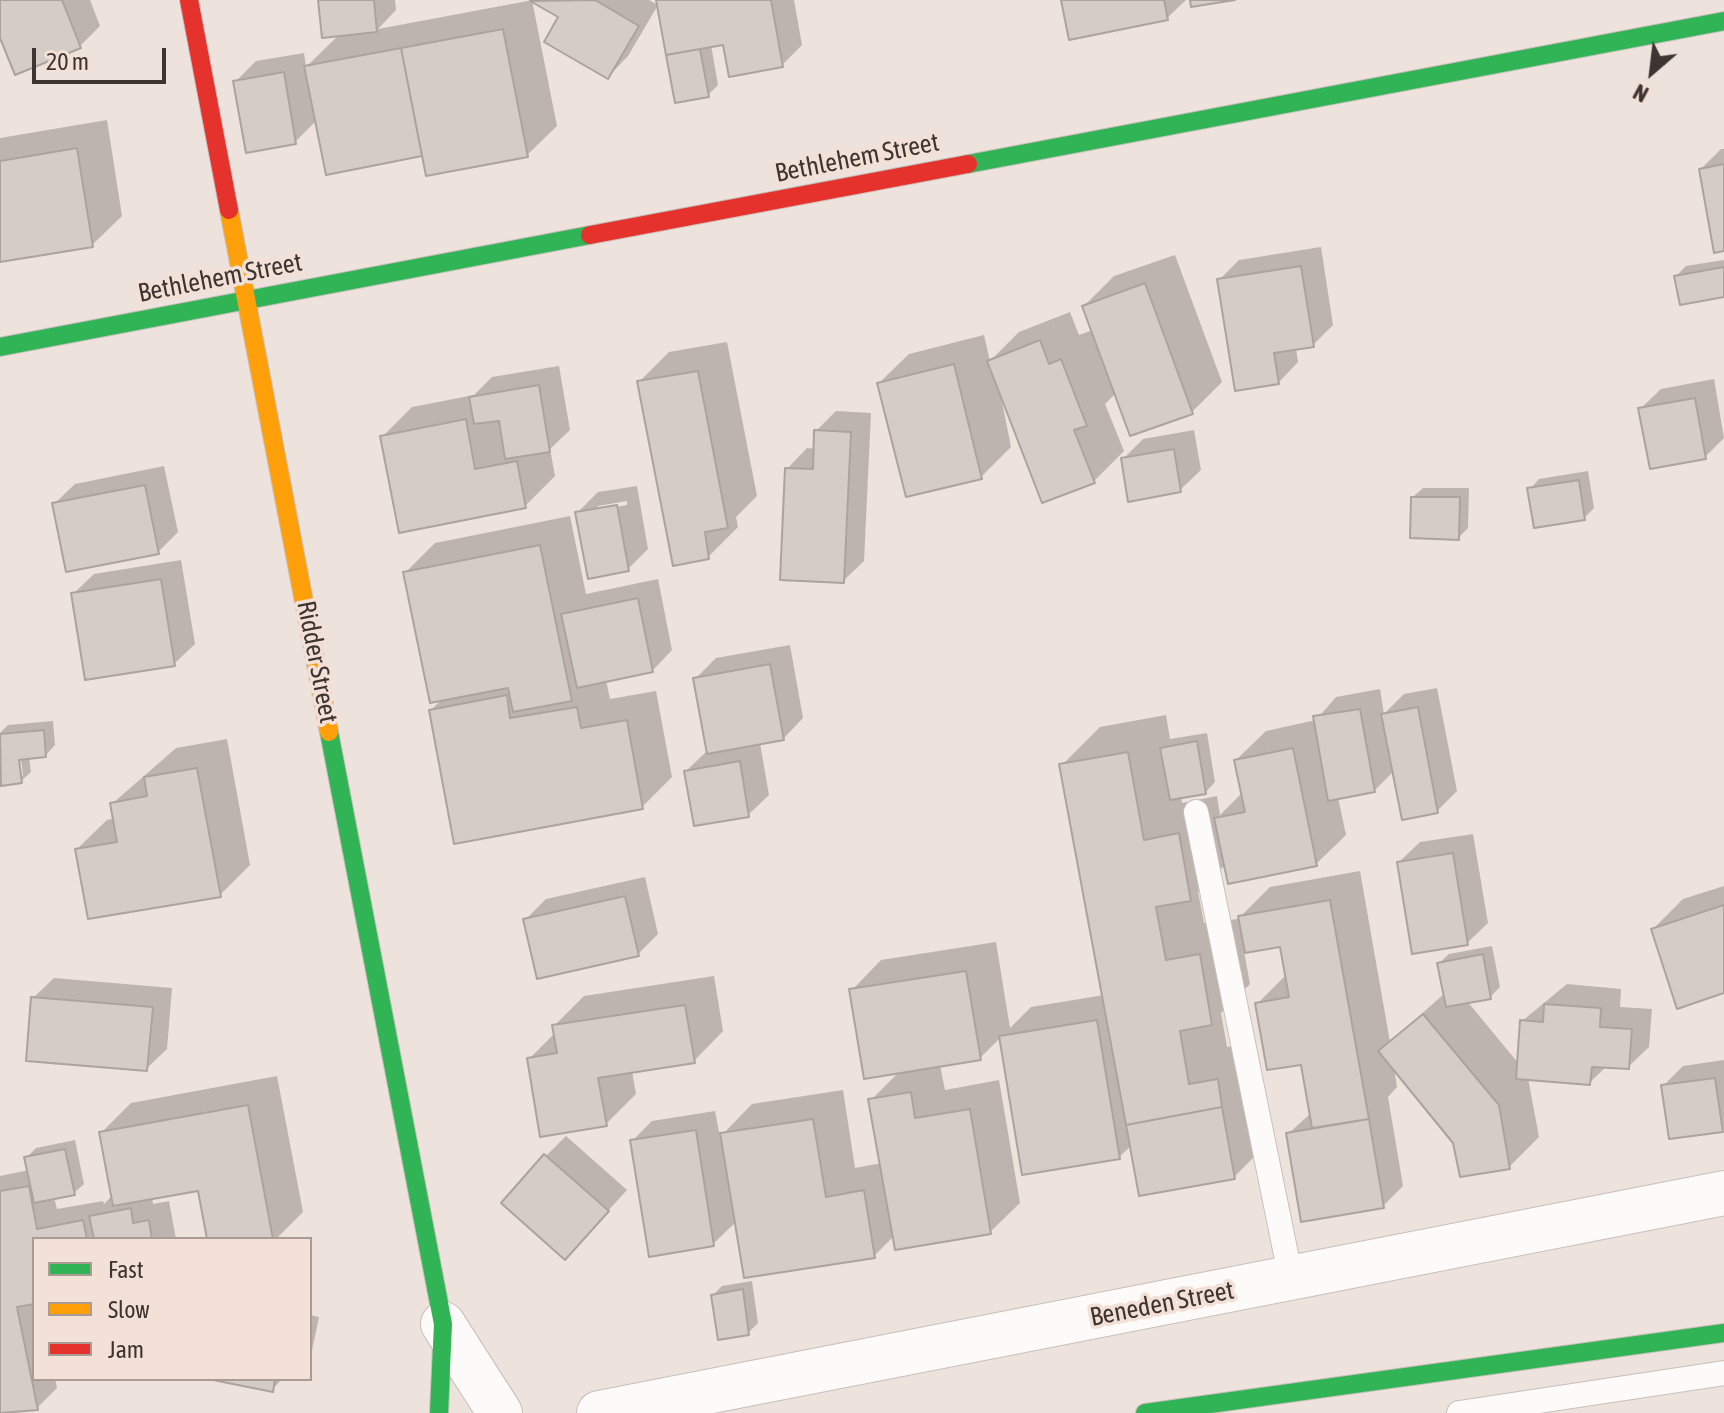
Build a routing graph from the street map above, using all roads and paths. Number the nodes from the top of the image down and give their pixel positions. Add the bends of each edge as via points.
1 (189, 0) edge
2 (1724, 21) edge
3 (247, 299) junction
4 (0, 347) edge
5 (1196, 812) dead end
6 (1724, 1193) edge
7 (1291, 1279) junction
8 (443, 1324) junction
9 (1724, 1333) edge
10 (1724, 1373) edge
11 (439, 1413) edge
12 (500, 1413) edge
13 (599, 1413) edge
14 (1145, 1413) edge
15 (1459, 1413) edge

1 - 3 street, Ridder Street
2 - 3 street, Bethlehem Street
3 - 4 street, Bethlehem Street
3 - 8 street, Ridder Street
5 - 7 lane
6 - 7 street, Beneden Street
7 - 13 street, Beneden Street
8 - 11 street, Ridder Street
8 - 12 street, Ridder Street
9 - 14 street
10 - 15 lane

